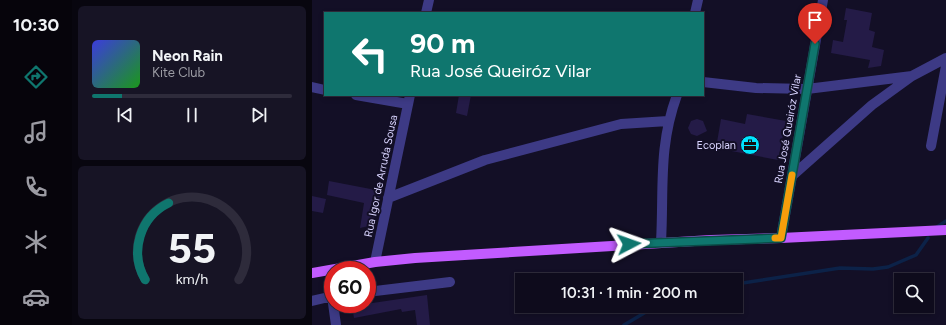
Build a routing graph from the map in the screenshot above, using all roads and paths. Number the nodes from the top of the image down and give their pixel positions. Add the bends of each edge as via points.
1 (429, 0) edge
2 (698, 0) edge
3 (823, 0) edge
4 (426, 12) edge
5 (695, 12) edge
6 (946, 58) edge
7 (946, 66) edge
8 (912, 76) junction
9 (704, 82) edge
10 (312, 87) edge
11 (807, 89) junction
12 (324, 90) edge
13 (367, 96) edge
14 (677, 96) edge
15 (409, 100) edge
16 (668, 121) junction
17 (931, 146) dead end
18 (792, 176) junction
19 (388, 198) junction
20 (946, 230) edge
21 (781, 238) junction
22 (661, 242) junction
23 (375, 261) edge
24 (376, 262) edge
25 (324, 271) edge
26 (312, 273) edge
27 (450, 282) dead end
28 (376, 291) edge
29 (324, 298) edge
30 (312, 301) edge
31 (334, 313) edge
32 (336, 325) edge

1 - 4 street
2 - 5 street
3 - 11 street, Rua José Queiróz Vilar
6 - 8 street
7 - 17 street
8 - 11 street
8 - 18 street via 872,105
9 - 11 street via 756,88
10 - 12 street
11 - 18 street, Rua José Queiróz Vilar
13 - 15 street
14 - 16 street
15 - 19 street, Rua Igor de Arruda Sousa
16 - 19 street via 621,124 485,160
16 - 22 street via 663,145
18 - 21 street, Rua José Queiróz Vilar
19 - 23 street, Rua Igor de Arruda Sousa
20 - 21 main road
21 - 22 main road
22 - 24 main road
25 - 26 main road
27 - 28 street
29 - 30 street
31 - 32 street

